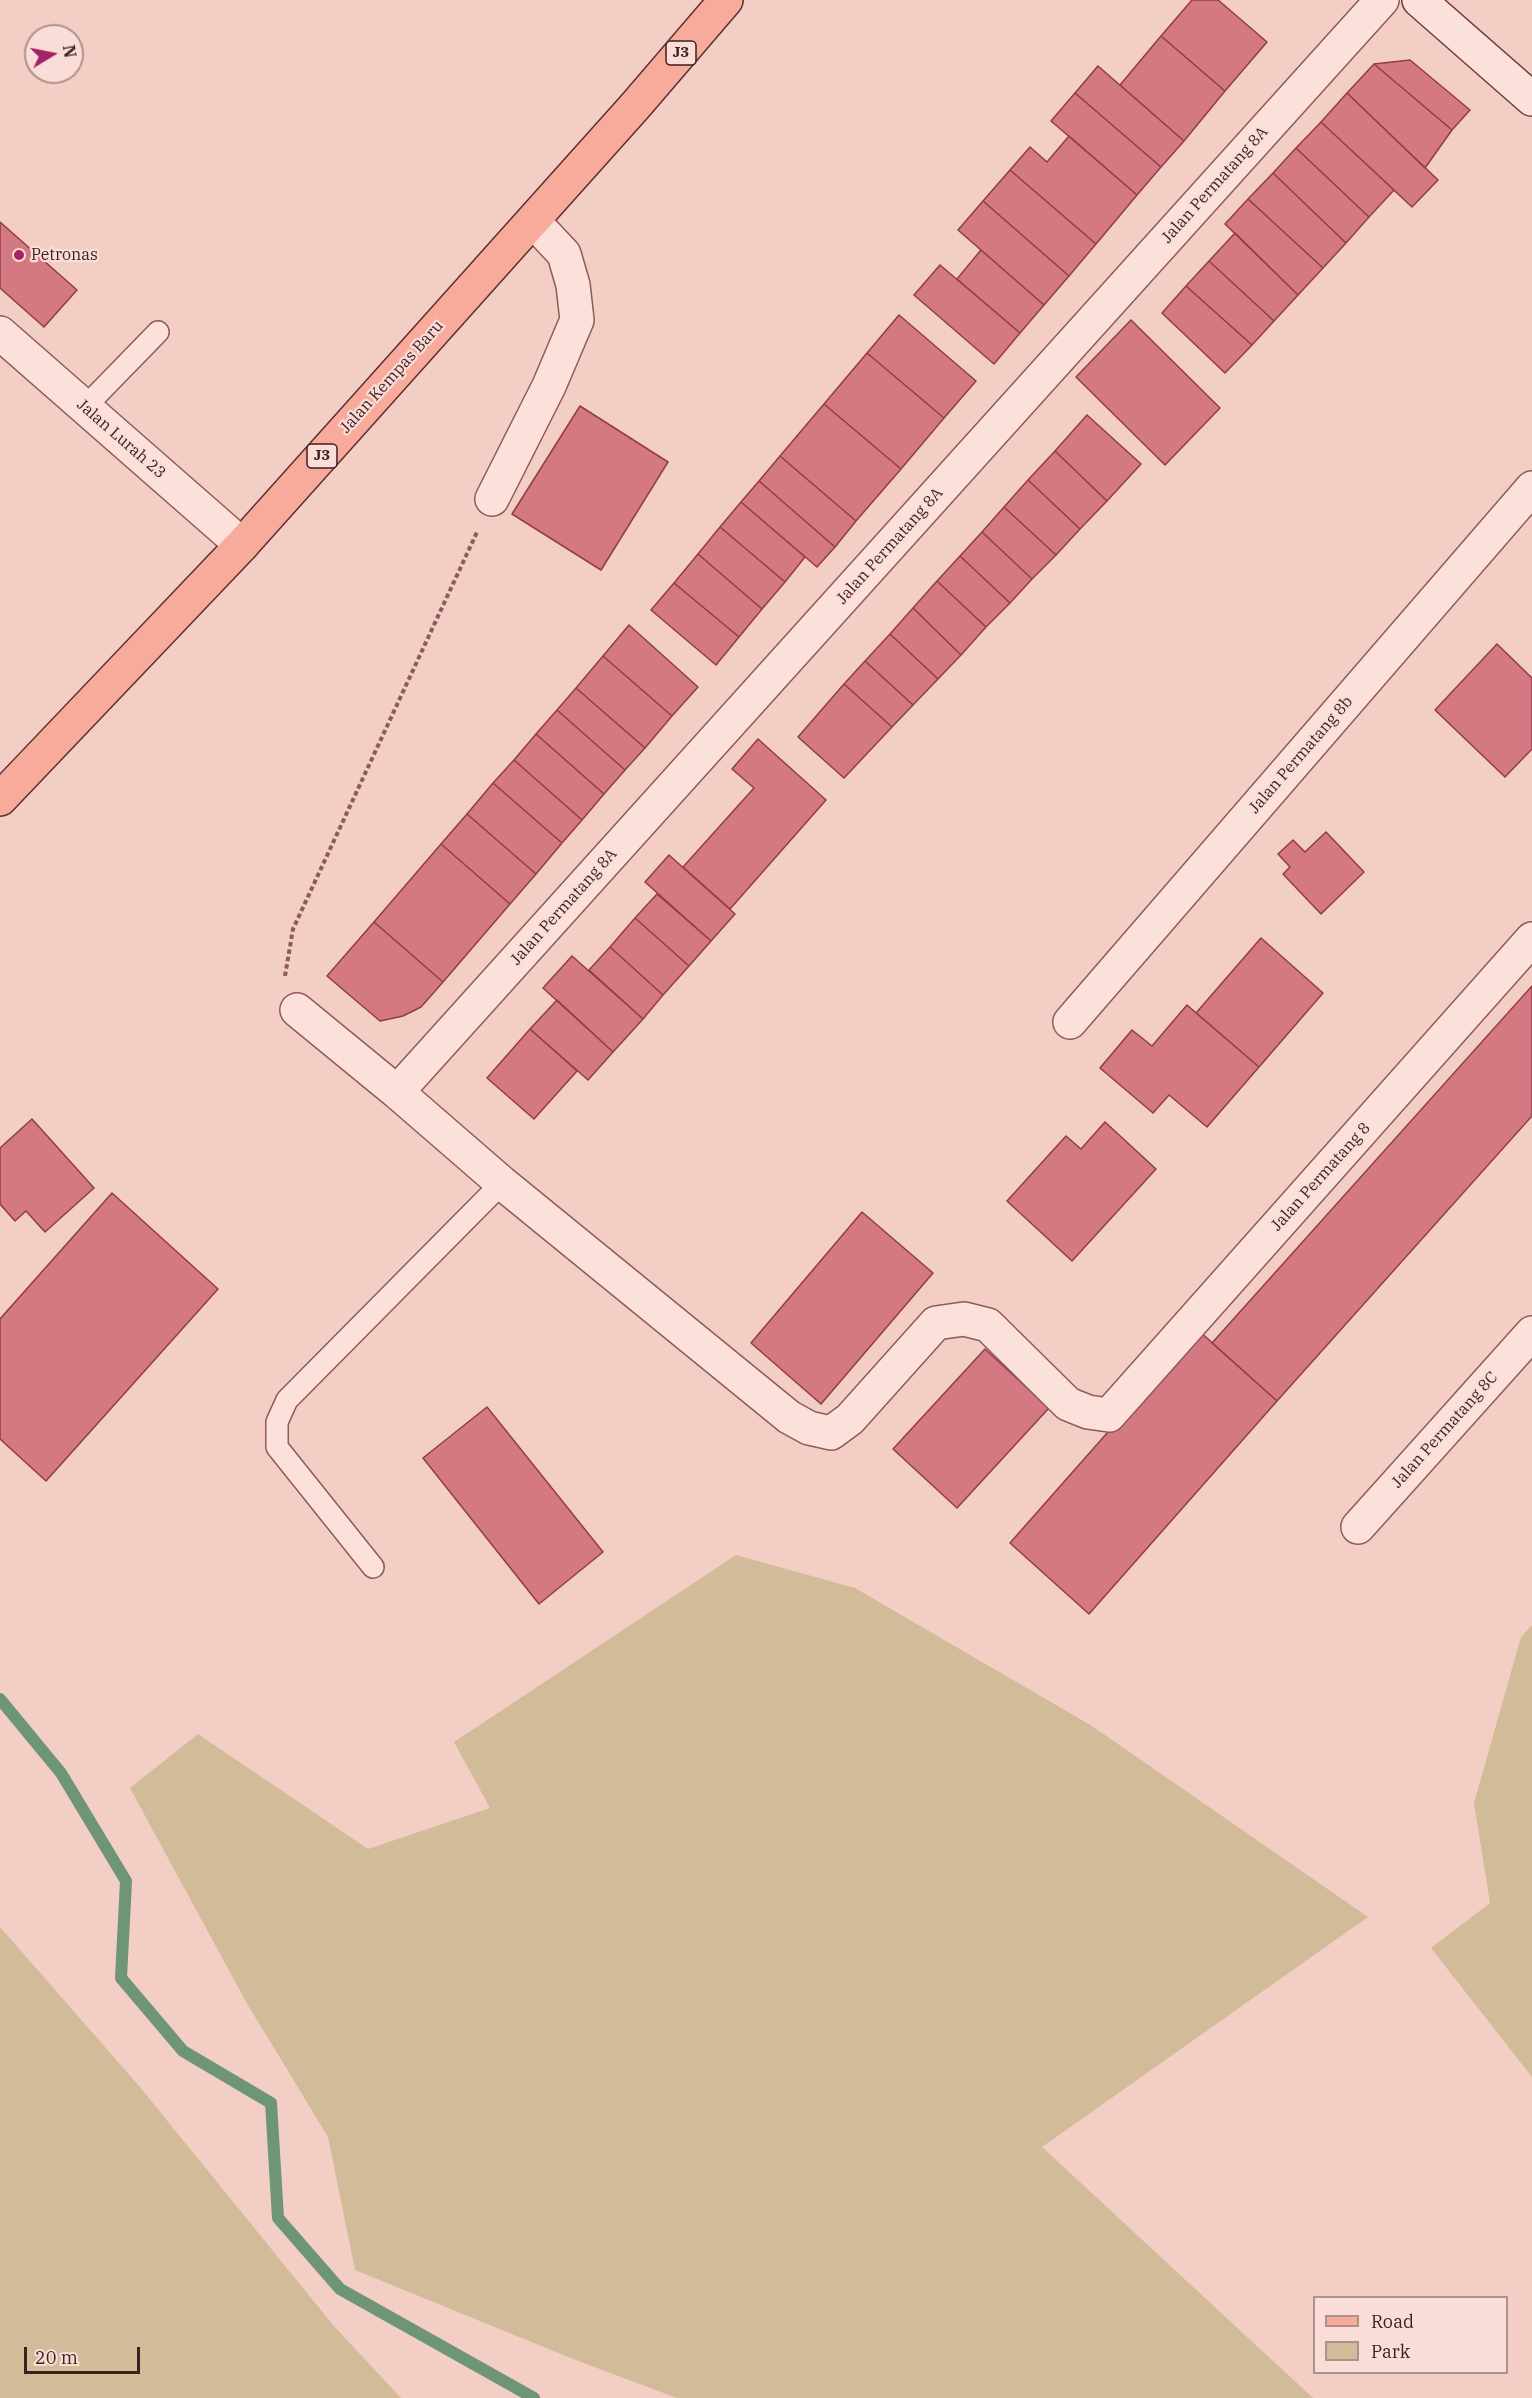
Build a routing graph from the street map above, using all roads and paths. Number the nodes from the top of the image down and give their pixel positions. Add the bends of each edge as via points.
1 (726, 0) edge
2 (1382, 0) edge
3 (1419, 0) edge
4 (1532, 99) edge
5 (533, 220) junction
6 (158, 332) dead end
7 (0, 333) edge
8 (84, 408) junction
9 (1532, 488) edge
10 (492, 499) joint
11 (242, 545) junction
12 (0, 799) edge
13 (1532, 939) edge
14 (297, 1010) joint
15 (1070, 1022) dead end
16 (397, 1092) junction
17 (502, 1183) junction
18 (1532, 1333) edge
19 (1358, 1527) dead end
20 (373, 1567) dead end

1 - 5 main road, Jalan Kempas Baru / J3
2 - 16 street, Jalan Permatang 8A
3 - 4 street
5 - 10 street via 564,254 578,320
5 - 11 main road, Jalan Kempas Baru / J3
6 - 8 lane
7 - 8 street, Jalan Lurah 23
8 - 11 street, Jalan Lurah 23
9 - 15 street, Jalan Permatang 8b
10 - 14 path via 293,929 284,980
11 - 12 main road, Jalan Kempas Baru / J3
13 - 17 street, Jalan Permatang 8 via 1109,1415 1068,1404 988,1325 964,1318 936,1323 850,1419 831,1433 809,1428 789,1417
14 - 16 street
16 - 17 street
17 - 20 lane via 287,1400 277,1422 277,1447
18 - 19 street, Jalan Permatang 8C

